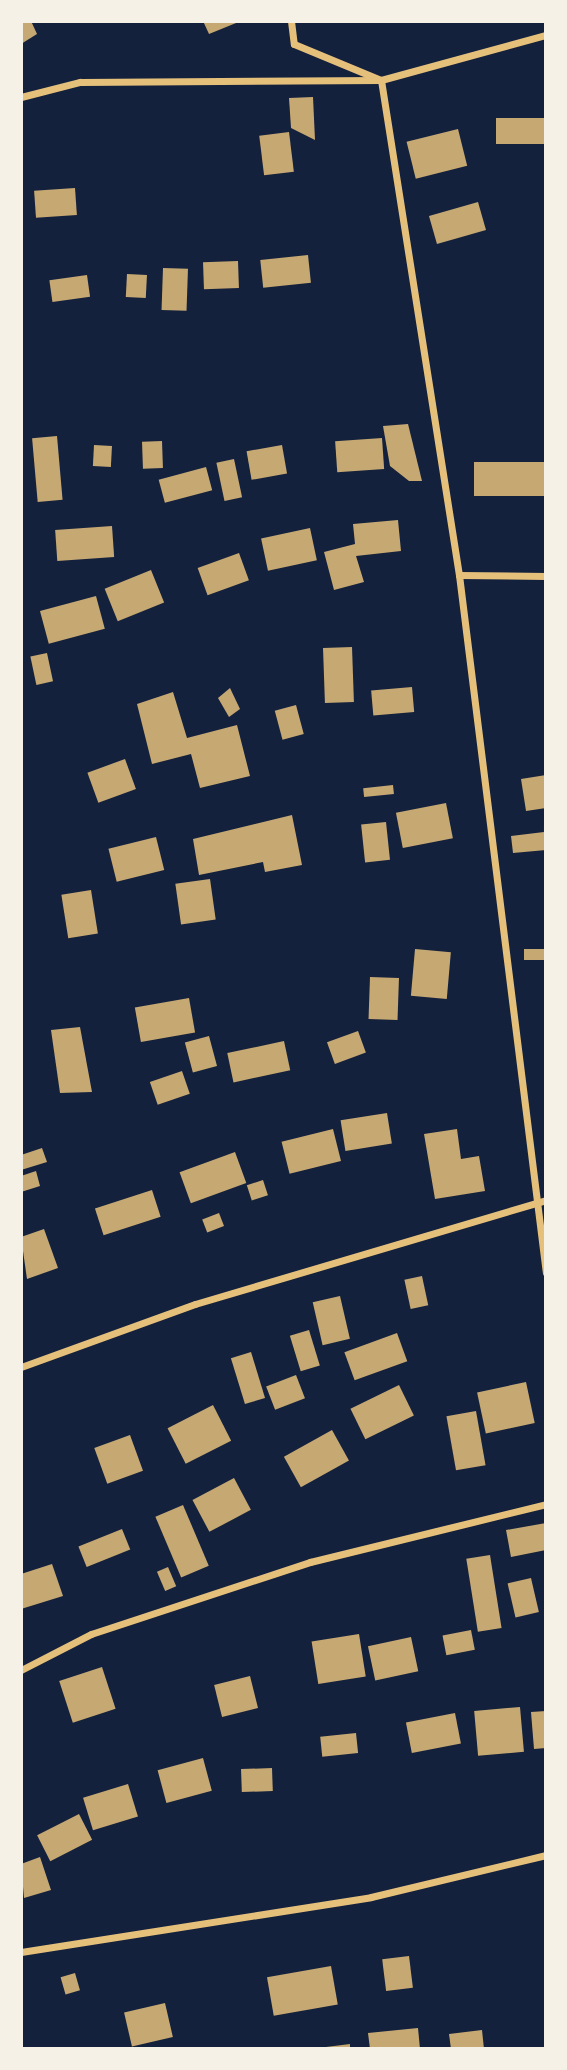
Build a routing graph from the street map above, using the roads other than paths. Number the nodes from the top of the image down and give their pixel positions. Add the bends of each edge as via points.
1 (291, 21) edge
2 (546, 35) edge
3 (381, 80) junction
4 (21, 97) edge
5 (459, 575) junction
6 (546, 576) edge
7 (546, 1200) edge
8 (537, 1202) junction
9 (546, 1273) edge
10 (21, 1367) edge
11 (546, 1504) edge
12 (21, 1670) edge
13 (546, 1855) edge
14 (21, 1952) edge

1 - 3 street via 294,44
2 - 3 street
3 - 4 street via 80,82
3 - 5 street
5 - 6 street
5 - 8 street
7 - 8 street
8 - 9 street
8 - 10 street via 195,1304
11 - 12 street via 310,1562 91,1634
13 - 14 street via 371,1897

